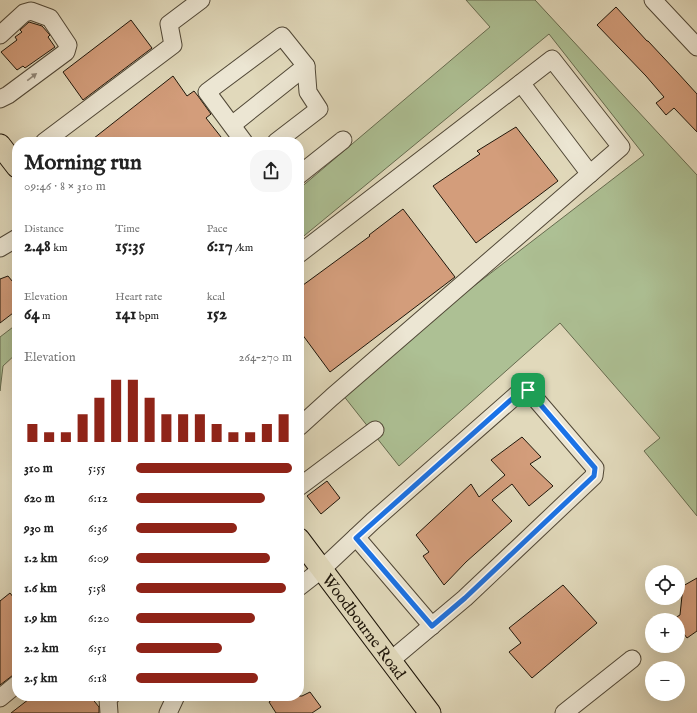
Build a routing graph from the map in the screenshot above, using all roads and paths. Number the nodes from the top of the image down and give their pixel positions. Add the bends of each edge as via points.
1 (201, 0) edge
2 (654, 0) edge
3 (0, 35) edge
4 (697, 47) edge
5 (306, 66) junction
6 (521, 83) junction
7 (0, 99) edge
8 (232, 125) junction
9 (51, 137) edge
10 (240, 137) edge
11 (283, 137) edge
12 (343, 140) dead end
13 (0, 145) edge
14 (12, 159) edge
15 (304, 171) edge
16 (590, 174) junction
17 (12, 241) edge
18 (0, 248) edge
19 (304, 250) edge
20 (304, 423) edge
21 (375, 430) dead end
22 (304, 483) edge
23 (356, 538) junction
24 (304, 546) edge
25 (322, 569) junction
26 (304, 583) edge
27 (432, 626) junction
28 (632, 659) dead end
29 (390, 660) junction
30 (12, 688) edge
31 (0, 698) edge
32 (108, 701) edge
33 (174, 701) edge
34 (109, 713) edge
35 (168, 713) edge
36 (430, 713) edge
37 (564, 713) edge

1 - 9 street via 169,24 173,45
2 - 4 street
7 -> 3 street via 66,52 68,45 50,18 31,11 24,13
5 - 8 street
5 - 8 street via 282,36 207,92
5 - 11 street via 308,92 319,109
6 - 16 street
6 - 16 street via 552,59 621,147
6 - 19 street
8 - 10 street
12 - 15 street
13 - 14 main road
16 - 20 street
17 - 18 street
21 - 22 street
23 - 25 street
23 - 27 street
23 - 27 street via 522,390 528,390 595,468 594,476
24 - 25 main road, Woodbourne Road
25 - 26 street
25 - 29 main road, Woodbourne Road
27 - 29 street
28 - 37 street
29 - 36 main road, Woodbourne Road
30 - 31 street
32 - 34 street
33 - 35 street

